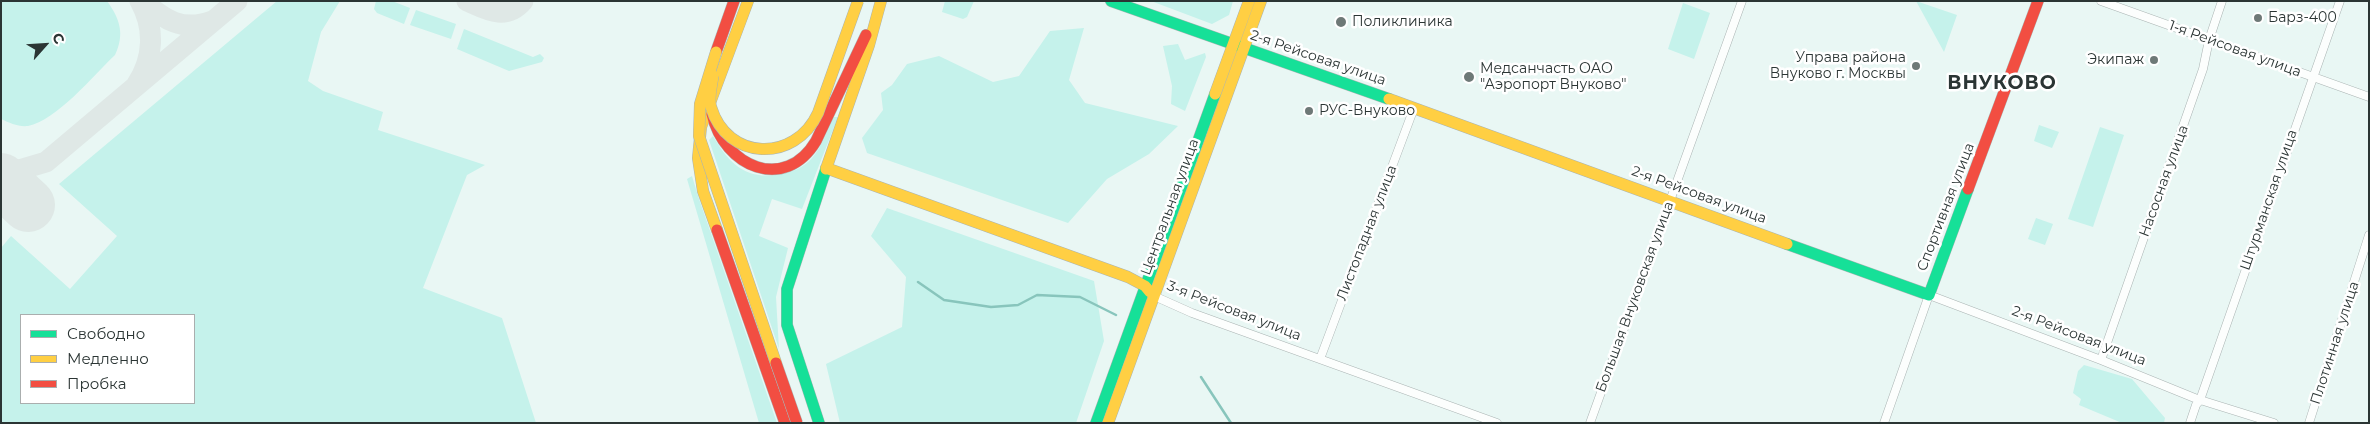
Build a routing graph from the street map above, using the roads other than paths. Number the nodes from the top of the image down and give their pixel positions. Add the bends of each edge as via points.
1 (734, 1) edge
2 (748, 1) edge
3 (858, 1) edge
4 (1111, 1) edge
5 (1249, 1) edge
6 (1262, 1) edge
7 (1742, 1) edge
8 (2038, 1) edge
9 (2101, 1) edge
10 (2222, 1) edge
11 (2340, 1) edge
12 (879, 7) edge
13 (2210, 40) junction
14 (1239, 46) junction
15 (716, 52) junction
16 (2312, 77) junction
17 (2369, 97) edge
18 (710, 100) junction
19 (1414, 108) junction
20 (826, 168) junction
21 (1670, 201) junction
22 (2369, 235) edge
23 (1145, 286) junction
24 (1929, 295) junction
25 (1154, 296) junction
26 (1320, 359) junction
27 (2101, 360) junction
28 (2200, 400) junction
29 (785, 423) edge
30 (797, 423) edge
31 (819, 423) edge
32 (1096, 423) edge
33 (1108, 423) edge
34 (1497, 423) edge
35 (1590, 423) edge
36 (1884, 423) edge
37 (2190, 423) edge
38 (2274, 423) edge
39 (2309, 423) edge

1 - 15 main road
2 - 18 main road
3 - 15 main road, bridge via 814,120 803,135 782,148 762,150 743,146 720,127 710,104
4 - 14 main road, 2-я Рейсовая улица
5 - 14 main road, Центральная улица
6 - 14 main road, Центральная улица
7 - 21 street, Большая Внуковская улица
8 - 24 main road, Спортивная улица
9 - 13 street, 1-я Рейсовая улица
10 - 13 street, Насосная улица
11 - 16 street, Штурманская улица
12 - 18 main road via 811,149 794,163 781,168 758,167 745,163 726,150 718,135
12 - 20 main road
13 - 16 street, 1-я Рейсовая улица
13 - 27 street, Насосная улица via 2203,70
14 - 19 main road, 2-я Рейсовая улица
14 - 23 main road, Центральная улица
14 - 25 main road, Центральная улица
15 - 30 main road, bridge via 700,98 699,136
16 - 17 street, 1-я Рейсовая улица
16 - 28 street, Штурманская улица
18 - 29 main road via 701,126 698,150 703,191
19 - 21 main road, 2-я Рейсовая улица
19 - 26 street, Листопадная улица
20 - 23 main road, 3-я Рейсовая улица via 1128,277
20 - 31 main road via 788,280 786,297 787,325
21 - 24 main road, 2-я Рейсовая улица
21 - 35 street, Большая Внуковская улица
22 - 39 street, Плотинная улица
23 - 25 main road, 3-я Рейсовая улица
23 - 32 main road, Центральная улица
24 - 27 street, 2-я Рейсовая улица
24 - 36 street, Спортивная улица
25 - 26 street, 3-я Рейсовая улица
25 - 33 main road, Центральная улица
26 - 34 street, 3-я Рейсовая улица
27 - 28 street, 2-я Рейсовая улица
28 - 37 street, Штурманская улица
28 - 38 street, 2-я Рейсовая улица

